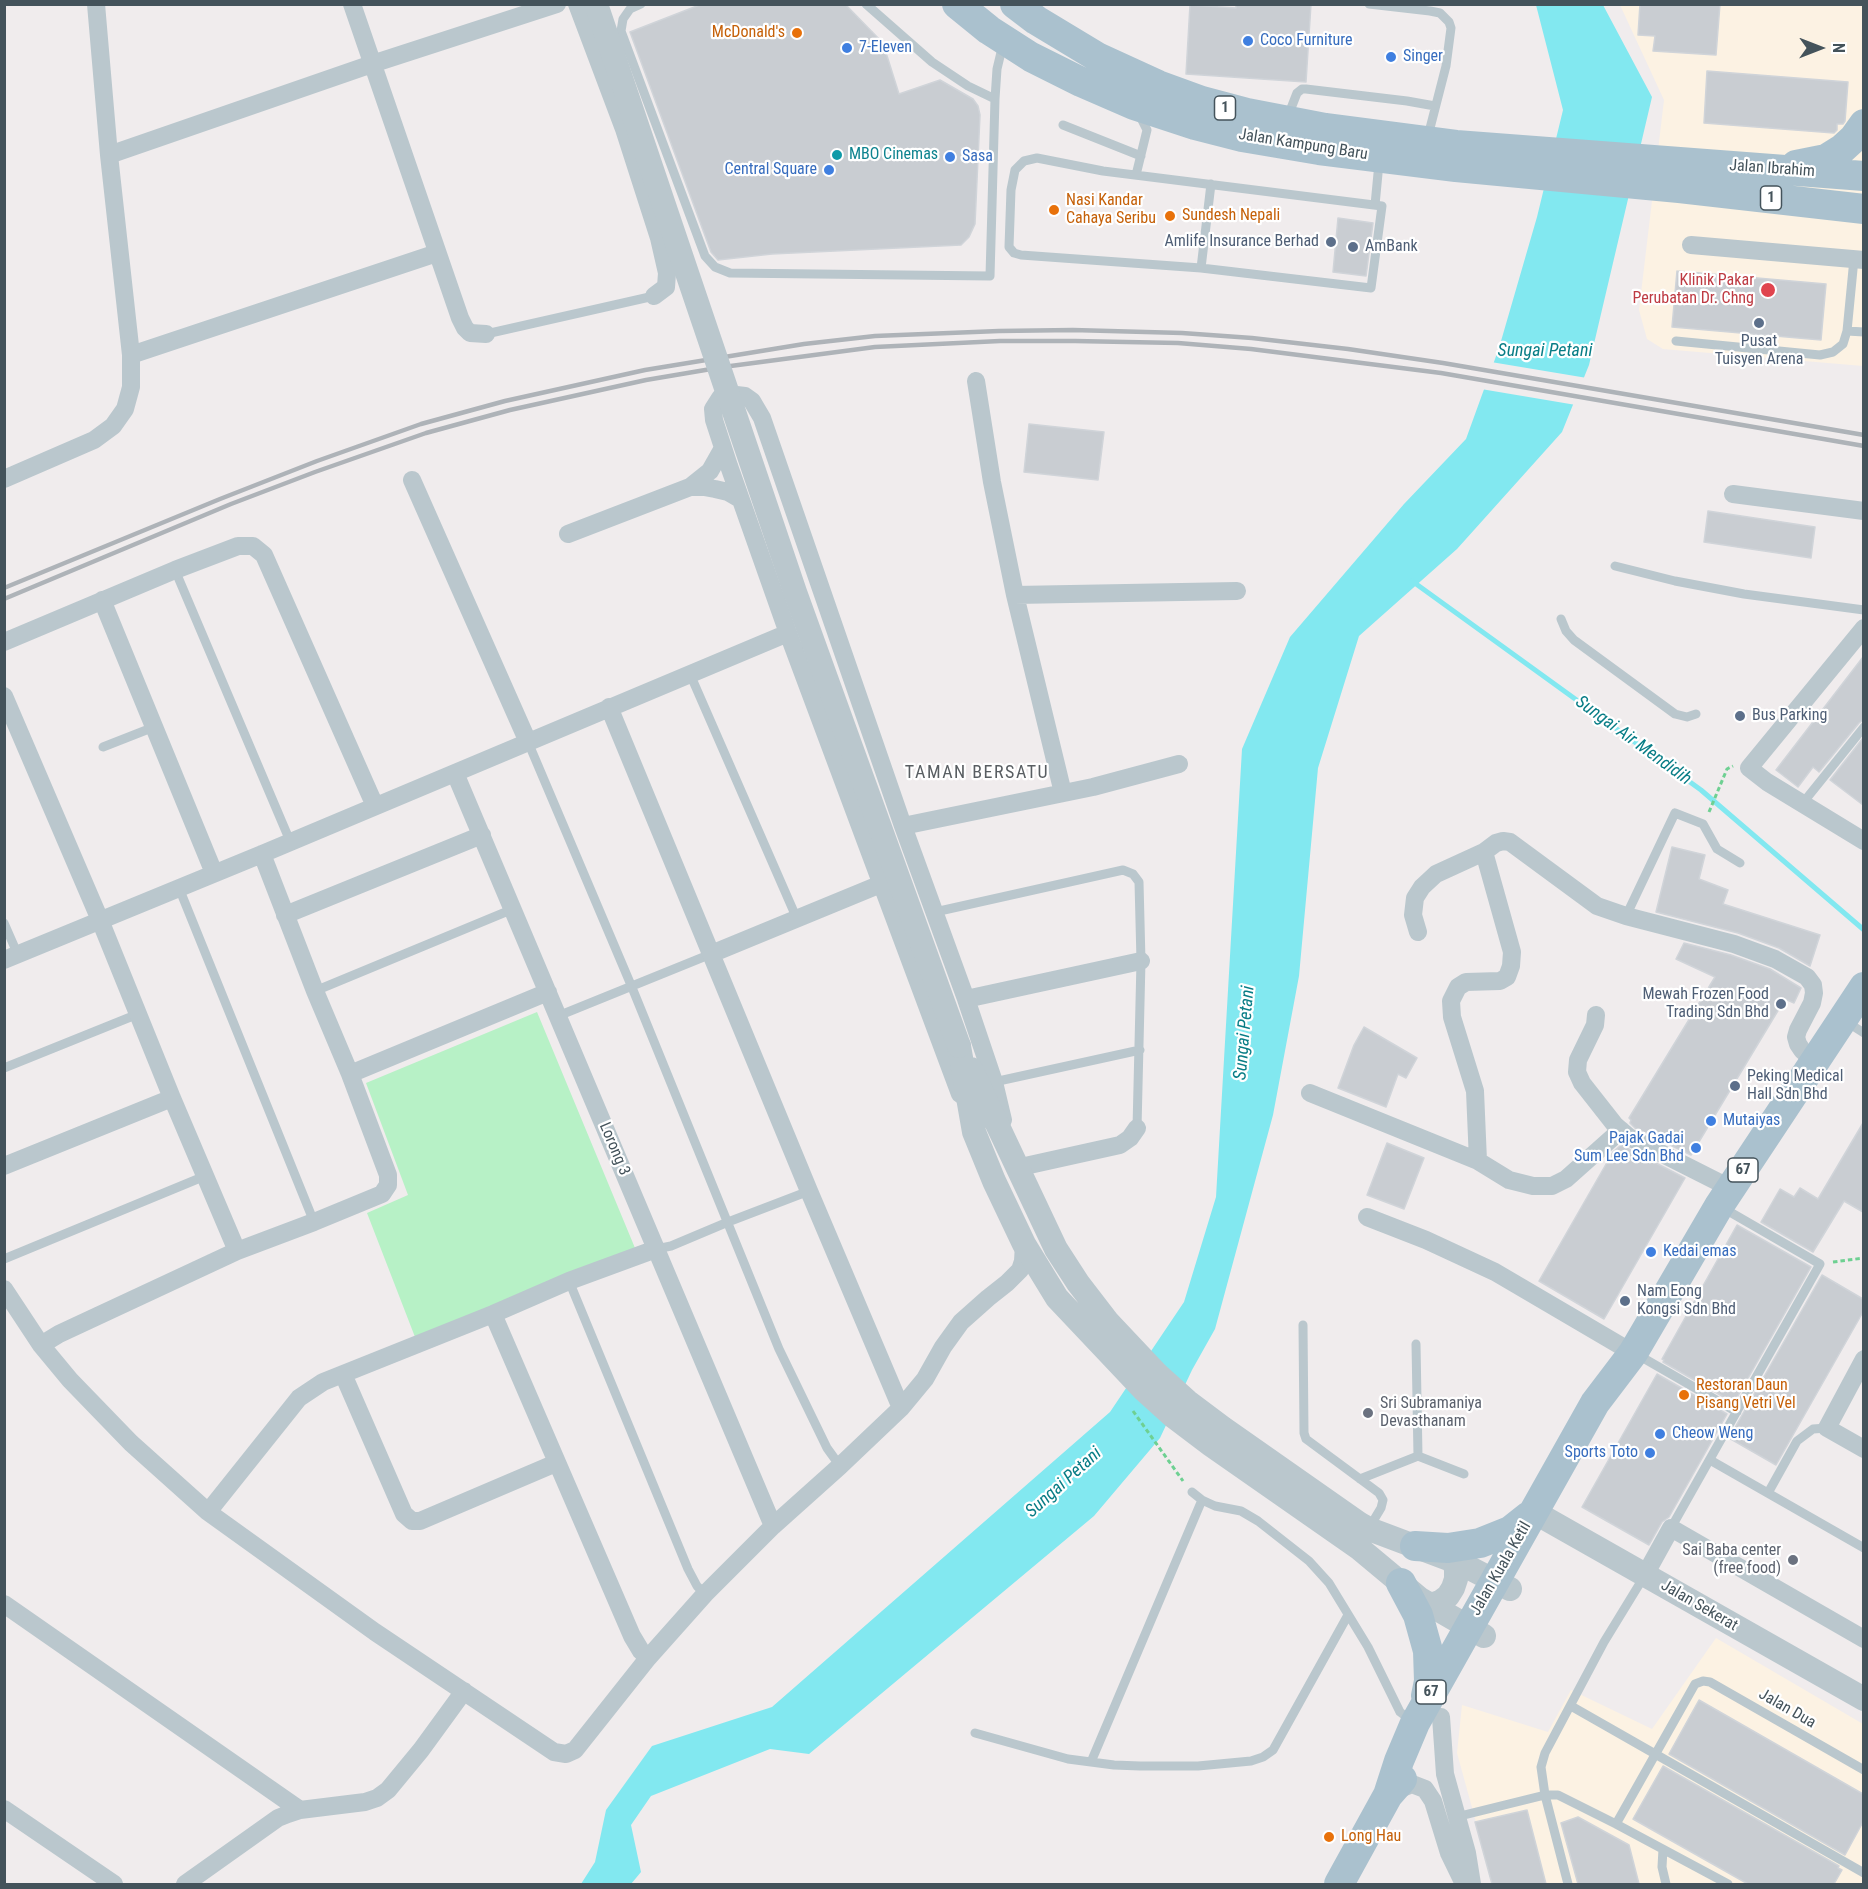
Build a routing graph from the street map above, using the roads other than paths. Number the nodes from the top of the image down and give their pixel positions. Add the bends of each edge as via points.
1 (96, 4) edge
2 (352, 4) edge
3 (557, 4) edge
4 (577, 4) edge
5 (596, 4) edge
6 (641, 4) edge
7 (866, 4) edge
8 (957, 4) edge
9 (1016, 4) edge
10 (1369, 4) edge
11 (1381, 5) edge
12 (1004, 40) junction
13 (372, 64) junction
14 (995, 99) junction
15 (1134, 105) junction
16 (1435, 106) junction
17 (1287, 121) junction
18 (1863, 124) edge
19 (1063, 125) dead end
20 (1427, 141) junction
21 (109, 155) junction
22 (1140, 156) junction
23 (1456, 156) junction
24 (1379, 157) junction
25 (1776, 169) junction
26 (1136, 175) junction
27 (1679, 175) junction
28 (1863, 176) edge
29 (1211, 184) junction
30 (1375, 205) junction
31 (1863, 209) edge
32 (1690, 245) dead end
33 (437, 253) junction
34 (1859, 260) edge
35 (1201, 268) junction
36 (654, 296) joint
37 (1847, 331) junction
38 (1863, 332) edge
39 (486, 334) joint
40 (1676, 342) dead end
41 (131, 355) junction
42 (976, 381) dead end
43 (723, 448) junction
44 (4, 479) edge
45 (412, 480) dead end
46 (690, 487) junction
47 (1733, 494) dead end
48 (740, 499) junction
49 (1863, 511) edge
50 (567, 534) dead end
51 (1615, 566) dead end
52 (175, 570) junction
53 (1237, 591) dead end
54 (1015, 595) junction
55 (102, 600) junction
56 (1863, 610) edge
57 (1561, 619) dead end
58 (1863, 628) edge
59 (788, 633) junction
60 (4, 642) edge
61 (690, 674) junction
62 (4, 696) edge
63 (609, 708) junction
64 (1696, 714) dead end
65 (154, 727) junction
66 (1863, 727) edge
67 (528, 742) junction
68 (103, 747) dead end
69 (1179, 764) dead end
70 (455, 773) junction
71 (1063, 793) junction
72 (1803, 804) junction
73 (375, 806) junction
74 (903, 826) junction
75 (482, 835) junction
76 (1863, 841) edge
77 (290, 842) junction
78 (1484, 852) junction
79 (262, 854) junction
80 (1740, 863) dead end
81 (214, 873) junction
82 (881, 884) junction
83 (178, 888) junction
84 (513, 909) junction
85 (935, 912) junction
86 (285, 915) junction
87 (1626, 916) junction
88 (797, 919) junction
89 (100, 920) junction
90 (4, 923) edge
91 (1418, 932) dead end
92 (711, 954) junction
93 (11, 957) edge
94 (1141, 961) junction
95 (631, 985) junction
96 (1862, 990) edge
97 (315, 991) junction
98 (548, 992) junction
99 (966, 999) junction
100 (138, 1014) junction
101 (1596, 1015) dead end
102 (558, 1016) junction
103 (1853, 1026) edge
104 (959, 1046) junction
105 (1140, 1050) junction
106 (1814, 1061) junction
107 (4, 1068) edge
108 (350, 1074) junction
109 (994, 1082) junction
110 (1310, 1093) dead end
111 (172, 1098) junction
112 (1137, 1128) joint
113 (1622, 1130) junction
114 (974, 1132) junction
115 (1004, 1143) junction
116 (1478, 1161) junction
117 (4, 1166) edge
118 (1016, 1168) junction
119 (205, 1176) junction
120 (809, 1191) junction
121 (1725, 1197) junction
122 (1367, 1217) dead end
123 (314, 1222) junction
124 (728, 1222) junction
125 (1024, 1244) junction
126 (656, 1249) junction
127 (237, 1251) junction
128 (4, 1259) edge
129 (569, 1281) junction
130 (4, 1289) edge
131 (493, 1314) junction
132 (1303, 1326) dead end
133 (1100, 1330) junction
134 (1416, 1344) dead end
135 (41, 1345) junction
136 (1633, 1353) junction
137 (1863, 1359) edge
138 (343, 1374) junction
139 (901, 1408) junction
140 (1737, 1412) junction
141 (1827, 1428) junction
142 (1863, 1449) edge
143 (1418, 1456) junction
144 (1710, 1460) junction
145 (556, 1463) junction
146 (840, 1466) junction
147 (1464, 1474) dead end
148 (1360, 1479) junction
149 (1192, 1492) road end
150 (1767, 1493) junction
151 (1302, 1496) junction
152 (1202, 1500) junction
153 (208, 1512) junction
154 (1542, 1517) junction
155 (773, 1526) junction
156 (1671, 1528) junction
157 (1369, 1529) junction
158 (1415, 1546) junction
159 (1863, 1548) edge
160 (1453, 1560) junction
161 (1645, 1575) junction
162 (1401, 1583) junction
163 (1502, 1585) junction
164 (705, 1594) junction
165 (4, 1604) edge
166 (1431, 1605) junction
167 (1348, 1615) junction
168 (1476, 1631) junction
169 (1863, 1639) edge
170 (648, 1658) junction
171 (464, 1691) junction
172 (1863, 1699) edge
173 (1571, 1706) junction
174 (1426, 1716) junction
175 (975, 1733) dead end
176 (1656, 1754) junction
177 (1091, 1762) junction
178 (1863, 1770) edge
179 (1388, 1795) junction
180 (1545, 1795) junction
181 (4, 1809) edge
182 (300, 1810) junction
183 (1456, 1816) junction
184 (1616, 1824) junction
185 (1663, 1850) junction
186 (1863, 1873) edge
187 (114, 1884) edge
188 (185, 1884) edge
189 (1339, 1884) edge
190 (1464, 1884) edge
191 (1472, 1884) edge
192 (1568, 1884) edge
193 (1666, 1884) edge
194 (1728, 1884) edge

1 - 21 street
2 - 13 street
3 - 13 street
4 - 36 street via 624,129 659,238 666,287
5 - 104 street, bridge via 795,592
6 - 14 lane via 623,18 621,32 705,256 715,267 730,273 990,276
7 - 14 lane via 932,62
8 - 12 main road, Jalan Kampung Baru / 1
9 - 17 main road, Jalan Kampung Baru / 1 via 1099,58 1158,85 1202,102
10 - 11 lane
11 - 16 lane via 1440,13 1449,22 1446,66
12 - 14 lane
12 - 15 main road, Jalan Kampung Baru / 1 via 1081,82
13 - 21 street
13 - 33 street
15 - 22 lane via 1147,130
15 - 24 main road, Jalan Kampung Baru / 1 via 1242,137
16 - 17 lane via 1302,89
16 - 20 lane
17 - 20 main road, Jalan Kampung Baru / 1
18 - 25 main road via 1854,138 1826,159
19 - 22 lane
20 - 23 main road, Jalan Kampung Baru / 1
21 - 41 street
22 - 26 lane
23 - 24 main road, Jalan Kampung Baru / 1
23 - 27 main road, Jalan Kampung Baru / 1
24 - 30 lane
25 - 27 main road, Jalan Ibrahim / 1
25 - 28 main road, Jalan Ibrahim / 1
26 - 29 lane
26 - 35 lane via 1037,158 1024,161 1015,170 1011,190 1009,247 1022,255
27 - 31 main road, Jalan Ibrahim / 1
29 - 30 lane
29 - 35 lane
30 - 35 lane via 1382,206 1371,288
32 - 34 street
33 - 39 street via 465,328 470,333
33 - 41 street
34 - 37 lane
36 - 39 lane
37 - 38 lane
37 - 40 lane via 1843,344 1820,355
41 - 44 street via 131,387 125,409 113,426 94,440
42 - 54 street
43 - 46 street via 710,471
43 - 48 street
43 - 74 street via 714,420 715,403 728,394 745,396 753,401 762,418
45 - 67 street
46 - 48 street via 728,492
46 - 50 street
47 - 49 street
48 - 59 street
51 - 56 lane via 1744,594
52 - 55 street
52 - 73 street via 238,546 253,546 264,555
52 - 77 lane
53 - 54 street
54 - 71 street
55 - 60 street
55 - 65 street
57 - 64 lane via 1574,640 1675,714
58 - 72 street via 1749,768
59 - 61 street
59 - 82 street
61 - 63 street
61 - 88 lane
62 - 89 street
63 - 67 street
63 - 92 street
65 - 68 lane
65 - 81 street
66 - 72 lane
67 - 70 street
67 - 95 lane
69 - 71 street
70 - 73 street
70 - 75 street, Lorong 3
71 - 74 street
72 - 76 street
73 - 77 street
74 - 85 street
75 - 84 street, Lorong 3
75 - 86 street
77 - 79 street
78 - 87 street via 1496,843 1510,842 1581,896
78 - 91 street via 1436,874 1422,887 1415,898 1413,915
78 - 116 street via 1512,952 1511,966 1507,977 1500,981 1466,982 1458,987 1451,1001 1452,1017 1475,1091
79 - 81 street
79 - 86 street
80 - 87 lane via 1717,849 1703,824 1675,813
81 - 83 street
82 - 88 street
82 - 114 street
83 - 89 street
83 - 123 lane
84 - 97 lane
84 - 98 street, Lorong 3
85 - 94 lane via 1123,870 1139,882
85 - 99 street
86 - 97 street
87 - 106 street via 1734,944 1775,958 1807,977 1814,993 1796,1037
88 - 92 street
89 - 93 street
89 - 100 street
90 - 93 lane
92 - 95 lane
92 - 120 street
94 - 99 street
94 - 105 lane
95 - 102 lane
95 - 124 lane
96 - 103 main road, Jalan Kuala Ketil / 67
97 - 108 street
98 - 102 street, Lorong 3
98 - 108 street
99 - 109 street
100 - 107 lane
100 - 111 street
101 - 113 street via 1577,1072
102 - 126 street, Lorong 3
103 - 106 main road, Jalan Kuala Ketil / 67
104 - 114 street
104 - 115 street
105 - 109 lane
105 - 112 lane
106 - 121 main road, Jalan Kuala Ketil / 67
108 - 123 street via 388,1175 388,1185 382,1194
109 - 115 street
110 - 116 street
111 - 117 street
111 - 119 street
112 - 118 street via 1120,1145
113 - 116 street via 1566,1179 1552,1186 1533,1186 1509,1179
113 - 121 street
114 - 125 street
115 - 118 street
118 - 133 street
119 - 127 street
119 - 128 lane
120 - 124 lane
120 - 139 street
121 - 136 main road, Jalan Kuala Ketil / 67
121 - 140 lane via 1820,1264
122 - 136 street via 1496,1272
123 - 127 street
124 - 126 lane
124 - 146 lane via 779,1349 827,1448
125 - 133 street via 1057,1298
125 - 139 street via 1020,1270 961,1322 925,1379
126 - 129 street
126 - 155 street, Lorong 3
127 - 135 street
129 - 131 street
129 - 164 lane via 688,1569
130 - 135 street
131 - 138 street
131 - 145 street
132 - 148 lane via 1304,1433
133 - 151 street
134 - 143 lane
135 - 153 street via 131,1443
136 - 140 lane
136 - 154 main road, Jalan Kuala Ketil / 67 via 1608,1414
137 - 141 street
138 - 145 street via 404,1514 412,1521
138 - 153 street via 299,1398
139 - 146 street
140 - 144 lane
141 - 142 street
141 - 150 lane via 1813,1429 1797,1441
143 - 147 lane
143 - 148 lane
144 - 150 lane
144 - 156 lane
145 - 170 street via 632,1636
146 - 155 street
148 - 157 lane via 1383,1500
149 - 152 lane
150 - 159 lane
151 - 157 street
151 - 162 street
152 - 167 lane via 1240,1511 1258,1521 1309,1562 1329,1583
152 - 177 lane
153 - 171 street
154 - 158 main road via 1480,1543 1448,1548
154 - 161 street, Jalan Sekerat
154 - 163 main road, Jalan Kuala Ketil / 67
155 - 164 street
156 - 161 street
156 - 169 street
157 - 158 street
158 - 160 street
160 - 163 street
160 - 166 street via 1453,1588 1448,1596
161 - 172 street, Jalan Sekerat
161 - 173 lane
162 - 166 street
162 - 174 main road via 1418,1615 1428,1651
163 - 168 main road, Jalan Kuala Ketil / 67
164 - 170 street
165 - 182 street
166 - 168 street
167 - 174 lane via 1400,1712
167 - 177 lane via 1273,1750 1263,1757 1167,1766
168 - 174 main road, Jalan Kuala Ketil / 67
170 - 171 street via 575,1750 566,1755 554,1752
171 - 182 street via 388,1790 365,1802
173 - 176 lane
173 - 180 lane via 1545,1753 1541,1767
174 - 179 main road, Jalan Kuala Ketil / 67 via 1399,1761
174 - 183 street
175 - 177 lane
176 - 178 lane, Jalan Dua via 1695,1684 1703,1681
176 - 184 lane
176 - 186 lane
179 - 189 main road, Jalan Kuala Ketil / 67
179 - 190 street via 1412,1784 1425,1789
180 - 183 lane
180 - 184 lane via 1558,1795
180 - 192 lane
181 - 187 street
182 - 188 street via 278,1818
183 - 191 street
184 - 185 lane
185 - 193 lane
185 - 194 lane

